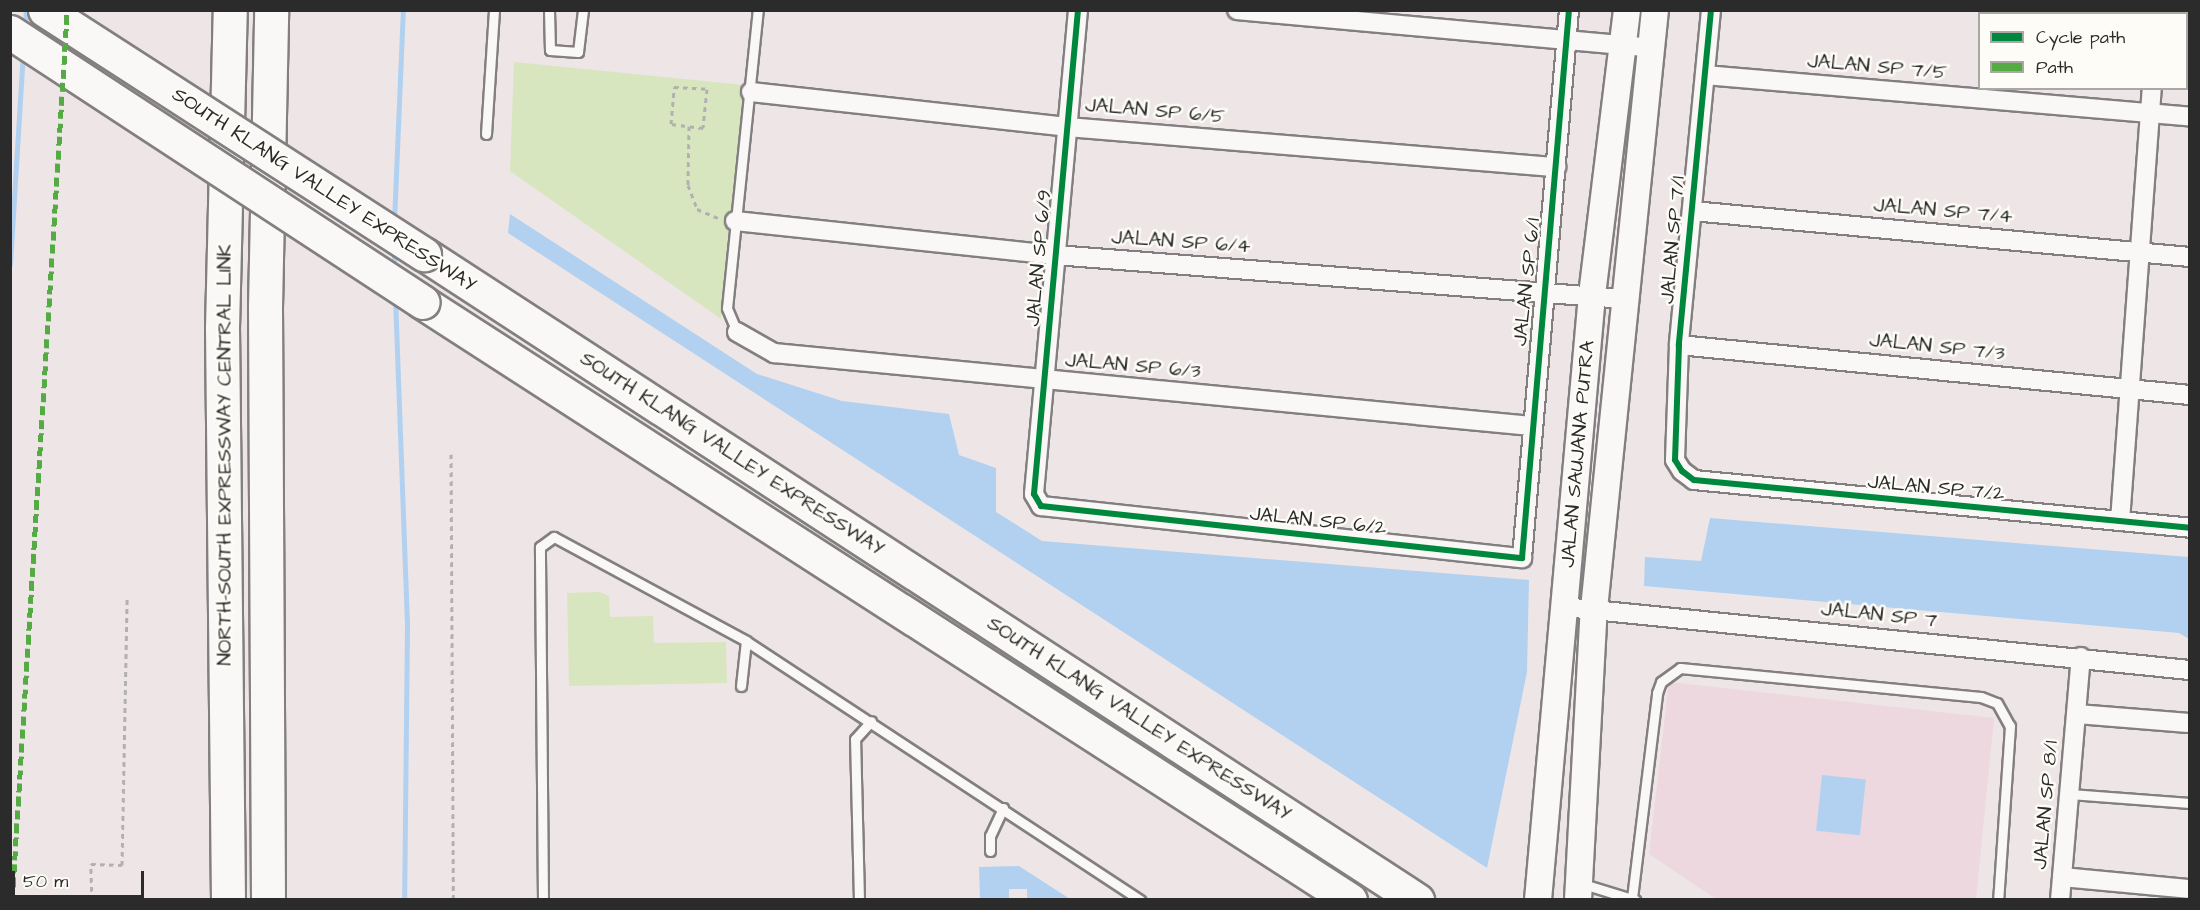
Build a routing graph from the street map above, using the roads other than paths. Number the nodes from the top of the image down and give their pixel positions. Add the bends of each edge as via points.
1 (45, 10) edge
2 (230, 10) edge
3 (272, 10) edge
4 (494, 10) edge
5 (549, 10) edge
6 (583, 10) edge
7 (758, 10) edge
8 (1078, 10) edge
9 (1237, 10) edge
10 (1569, 10) edge
11 (1628, 10) edge
12 (1655, 10) edge
13 (1711, 10) edge
14 (10, 32) edge
15 (1567, 40) junction
16 (1624, 45) junction
17 (1652, 48) junction
18 (1705, 75) junction
19 (2152, 90) edge
20 (751, 92) junction
21 (2150, 113) junction
22 (2190, 117) edge
23 (1068, 127) junction
24 (486, 134) dead end
25 (1556, 167) junction
26 (1692, 211) junction
27 (735, 221) junction
28 (2140, 252) junction
29 (1055, 255) junction
30 (2190, 257) edge
31 (1541, 292) junction
32 (1592, 295) junction
33 (1624, 299) junction
34 (737, 332) joint
35 (1680, 345) junction
36 (1044, 381) junction
37 (2130, 389) junction
38 (2190, 395) edge
39 (1531, 426) junction
40 (1682, 471) joint
41 (1041, 506) joint
42 (2120, 521) junction
43 (2190, 528) edge
44 (1522, 558) joint
45 (1564, 607) junction
46 (1594, 609) junction
47 (746, 641) junction
48 (2081, 657) junction
49 (2190, 670) edge
50 (741, 686) dead end
51 (2077, 714) junction
52 (871, 721) junction
53 (2190, 723) edge
54 (2070, 794) junction
55 (2190, 803) edge
56 (1004, 808) junction
57 (990, 851) dead end
58 (2062, 877) junction
59 (2190, 889) edge
60 (1578, 891) edge
61 (1634, 899) edge
62 (228, 900) edge
63 (268, 900) edge
64 (543, 900) edge
65 (859, 900) edge
66 (1141, 900) edge
67 (1350, 900) edge
68 (1417, 900) edge
69 (1539, 900) edge
70 (1998, 900) edge
71 (2060, 900) edge

1 - 68 highway, SOUTH KLANG VALLEY EXPRESSWAY, bridge
2 - 62 highway, NORTH–SOUTH EXPRESSWAY CENTRAL LINK via 222,328
3 - 63 highway, NORTH–SOUTH EXPRESSWAY CENTRAL LINK via 265,307
4 - 24 lane
5 - 6 lane via 550,50 578,52
7 - 20 lane
8 - 23 street, JALAN SP 6/9
9 - 15 street
10 - 15 street, JALAN SP 6/1
11 - 16 main road, JALAN SAUJANA PUTRA
12 - 17 main road, JALAN SAUJANA PUTRA
13 - 18 street, JALAN SP 7/1
14 - 67 highway, SOUTH KLANG VALLEY EXPRESSWAY, bridge
15 - 16 street
15 - 25 street, JALAN SP 6/1
16 - 17 street
16 - 32 main road, JALAN SAUJANA PUTRA
17 - 33 main road, JALAN SAUJANA PUTRA
18 - 21 street, JALAN SP 7/5
18 - 26 street, JALAN SP 7/1
19 - 21 street
20 - 23 street, JALAN SP 6/5
20 - 27 lane
21 - 22 street, JALAN SP 7/5
21 - 28 street
23 - 25 street, JALAN SP 6/5
23 - 29 street, JALAN SP 6/9
25 - 31 street, JALAN SP 6/1
26 - 28 street, JALAN SP 7/4
26 - 35 street, JALAN SP 7/1
27 - 29 street, JALAN SP 6/4
27 - 34 lane via 727,308
28 - 30 street, JALAN SP 7/4
28 - 37 street
29 - 31 street, JALAN SP 6/4
29 - 36 street, JALAN SP 6/9
31 - 32 street, JALAN SP 6/4
31 - 39 street, JALAN SP 6/1
32 - 33 street, JALAN SP 6/4
32 - 45 main road, JALAN SAUJANA PUTRA
33 - 46 main road, JALAN SAUJANA PUTRA
34 - 36 street, JALAN SP 6/3 via 774,353
35 - 37 street, JALAN SP 7/3
35 - 40 street, JALAN SP 7/1 via 1675,460
36 - 39 street, JALAN SP 6/3
36 - 41 street, JALAN SP 6/9 via 1034,494
37 - 38 street, JALAN SP 7/3
37 - 42 street
39 - 44 street, JALAN SP 6/1
40 - 42 street, JALAN SP 7/2 via 1694,480
41 - 44 street, JALAN SP 6/2 via 1054,512
42 - 43 street, JALAN SP 7/2
45 - 46 street, JALAN SP 7
45 - 69 main road, JALAN SAUJANA PUTRA
46 - 48 street, JALAN SP 7
46 - 60 main road, JALAN SAUJANA PUTRA
47 - 50 lane
47 - 52 lane
47 - 64 lane via 554,537 540,547
48 - 49 street, JALAN SP 7
48 - 51 street, JALAN SP 8/1
51 - 53 street
51 - 54 street, JALAN SP 8/1
52 - 56 lane
52 - 65 lane via 855,738
54 - 55 lane
54 - 58 street, JALAN SP 8/1
56 - 57 lane via 990,836
56 - 66 lane
58 - 59 street
58 - 71 street, JALAN SP 8/1
60 - 61 lane
61 - 70 lane via 1657,693 1661,682 1680,668 1981,697 1997,703 2010,726

